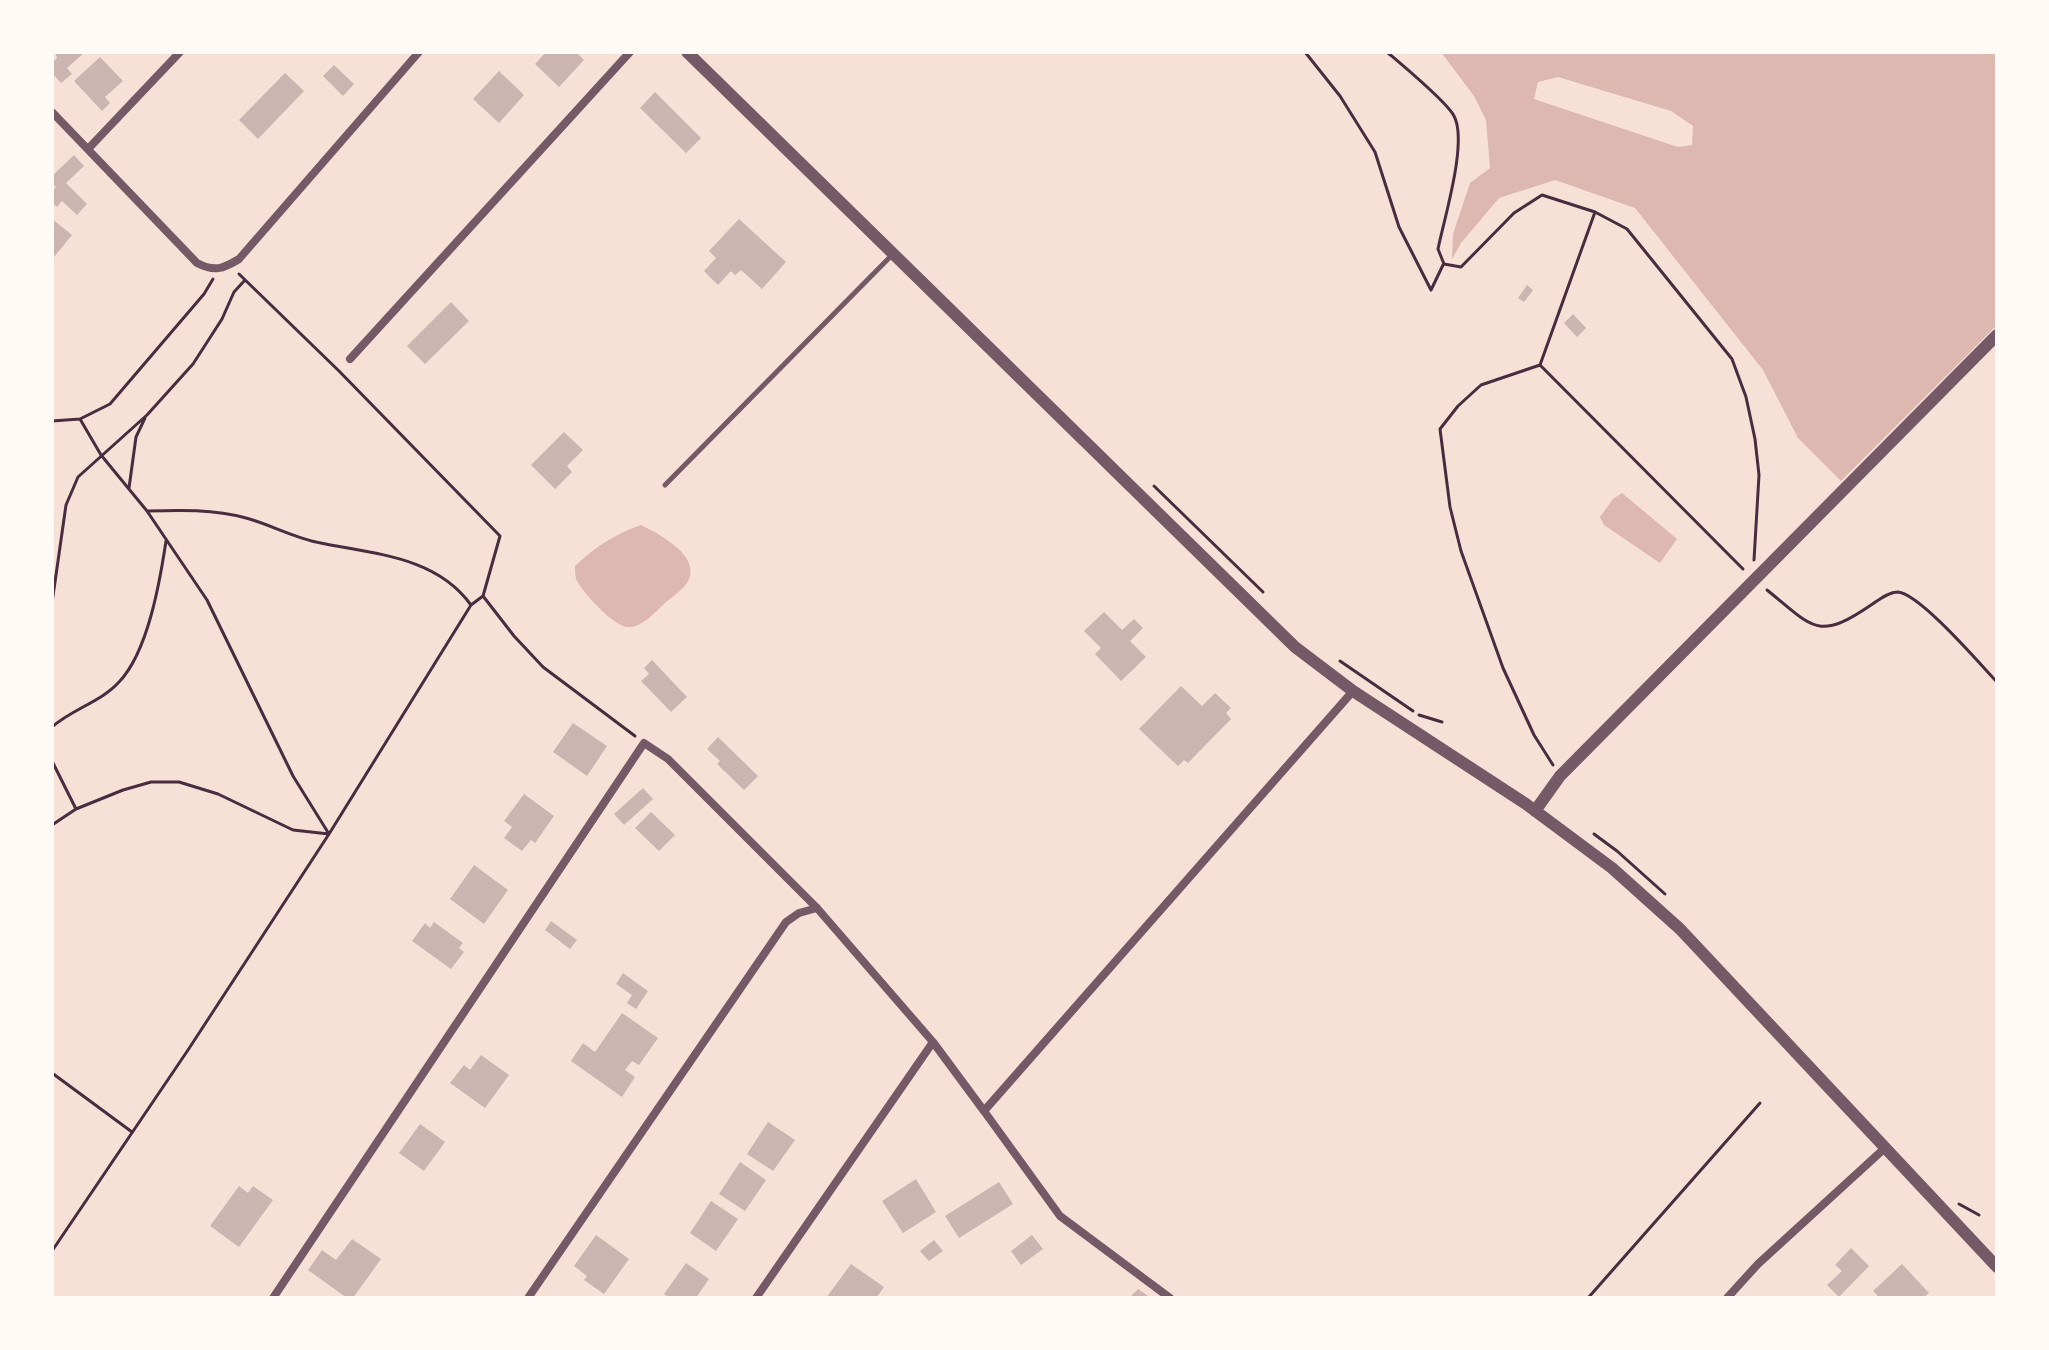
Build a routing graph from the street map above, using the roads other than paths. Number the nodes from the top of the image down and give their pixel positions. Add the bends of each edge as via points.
1 (180, 52) edge
2 (419, 52) edge
3 (630, 52) edge
4 (687, 52) edge
5 (52, 112) edge
6 (88, 149) junction
7 (893, 255) junction
8 (1997, 335) edge
9 (350, 359) dead end
10 (665, 485) dead end
11 (1353, 691) junction
12 (1535, 811) junction
13 (817, 908) junction
14 (933, 1042) junction
15 (984, 1111) junction
16 (1886, 1147) junction
17 (1997, 1267) edge
18 (273, 1298) edge
19 (528, 1298) edge
20 (756, 1298) edge
21 (1170, 1298) edge
22 (1727, 1298) edge

1 - 6 street
2 - 6 street via 239,259 211,270 197,263
3 - 9 street
4 - 7 street
5 - 6 street
7 - 10 lane
7 - 11 street via 1295,647
8 - 12 street via 1560,776
11 - 12 street
11 - 15 street
12 - 16 street via 1612,868 1680,929
13 - 14 street
13 - 18 street via 668,759 644,743
13 - 19 street via 786,922
14 - 15 street
14 - 20 street
15 - 21 street via 1060,1216
16 - 17 street
16 - 22 street

